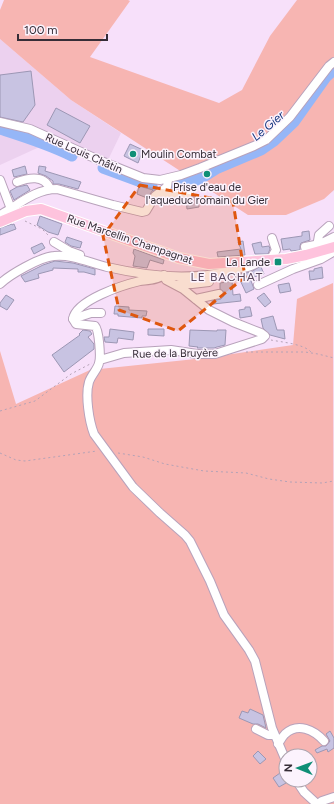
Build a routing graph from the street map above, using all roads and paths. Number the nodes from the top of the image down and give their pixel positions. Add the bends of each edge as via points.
1 (334, 62) edge
2 (0, 122) edge
3 (168, 179) junction
4 (0, 180) edge
5 (17, 182) dead end
6 (50, 189) junction
7 (161, 192) junction
8 (189, 193) dead end
9 (14, 211) junction
10 (0, 215) edge
11 (0, 222) edge
12 (329, 226) dead end
13 (272, 238) dead end
14 (54, 242) joint
15 (319, 242) junction
16 (333, 246) edge
17 (305, 247) dead end
18 (255, 260) junction
19 (273, 260) junction
20 (101, 265) junction
21 (164, 275) junction
22 (209, 282) dead end
23 (0, 284) edge
24 (177, 285) junction
25 (258, 285) dead end
26 (219, 294) dead end
27 (196, 299) junction
28 (101, 313) dead end
29 (73, 319) junction
30 (264, 338) junction
31 (242, 352) dead end
32 (311, 353) junction
33 (334, 358) edge
34 (100, 360) junction
35 (0, 411) edge
36 (108, 451) junction
37 (0, 453) edge
38 (334, 481) edge
39 (256, 729) dead end
40 (274, 734) junction
41 (324, 741) dead end
42 (278, 744) junction
43 (280, 748) edge
44 (301, 788) edge
45 (334, 798) edge
46 (317, 804) edge

1 - 3 street, Rue Louis Châtin via 290,117 266,140
2 - 3 street, Rue Louis Châtin via 34,130 143,178
3 - 7 street via 167,187
4 - 9 street
5 - 6 street via 36,178
6 - 7 street via 142,212 146,211 152,200
6 - 9 street via 33,196
7 - 8 street via 167,195
9 - 10 street
9 - 11 main road, Rue Marcellin Champagnat
9 - 14 path via 20,219 45,231
9 - 18 main road, Rue Marcellin Champagnat via 46,210 192,261 216,264
12 - 15 street via 319,235
13 - 19 street via 276,250
14 - 20 street
15 - 16 street
15 - 17 street
16 - 19 main road, Rue Marcellin Champagnat via 306,255
16 - 25 street via 321,259
18 - 19 main road, Rue Marcellin Champagnat
18 - 21 street via 255,264 250,266 218,274
20 - 21 street
20 - 23 street via 78,258 53,256 32,264
21 - 24 street via 166,280
21 - 29 street via 103,293 80,307
22 - 24 street
24 - 27 street
26 - 27 street
27 - 30 street via 221,317 261,332
28 - 29 street via 91,313
29 - 34 street via 78,325 98,328
30 - 32 path via 297,345
30 - 34 street, Rue de la Bruyère via 215,354 171,350 124,353
31 - 32 path
32 - 33 path
34 - 35 path via 72,374 35,401
34 - 36 street via 89,382 88,405 94,434
36 - 37 path via 25,461
36 - 38 path via 204,471 246,473 290,482
36 - 40 street via 133,487 190,541 224,615 255,662
39 - 40 street via 268,735
40 - 42 street
41 - 42 street via 308,729 294,728 286,733
42 - 43 street
44 - 46 street
45 - 46 street

